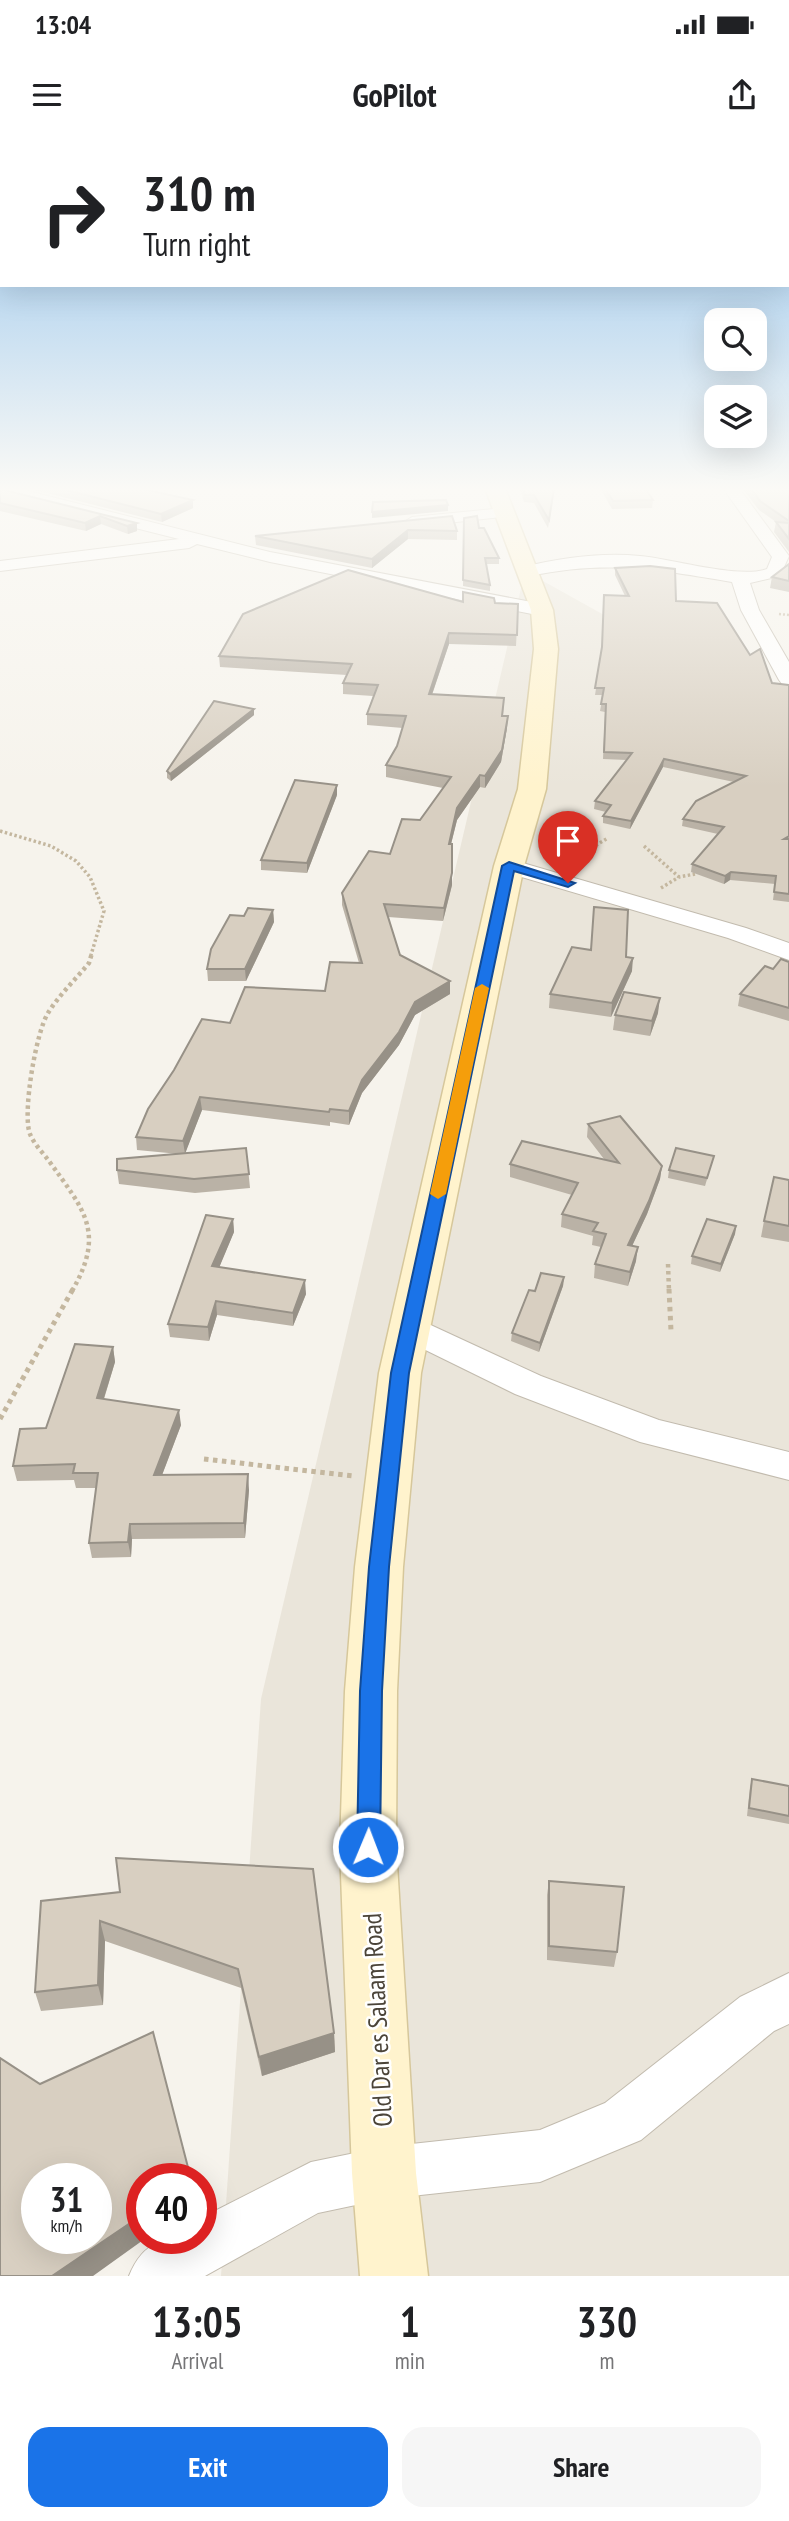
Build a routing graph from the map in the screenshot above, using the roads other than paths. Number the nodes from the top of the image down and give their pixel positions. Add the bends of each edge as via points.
1 (532, 588) edge
2 (743, 588) edge
3 (789, 680) edge
4 (527, 871) junction
5 (789, 953) edge
6 (409, 1327) junction
7 (789, 1466) edge
8 (789, 1997) edge
9 (384, 2173) junction
10 (156, 2276) edge
11 (394, 2276) edge

1 - 4 street, Old Dar es Salaam Road via 546,649
2 - 3 street
4 - 5 street via 737,933
4 - 6 street, Old Dar es Salaam Road
6 - 7 street via 528,1385 653,1432
6 - 9 street, Old Dar es Salaam Road via 388,1479 371,1691 368,1847
8 - 9 street via 757,2014 623,2122 540,2156
9 - 10 street via 311,2188
9 - 11 street, Old Dar es Salaam Road

